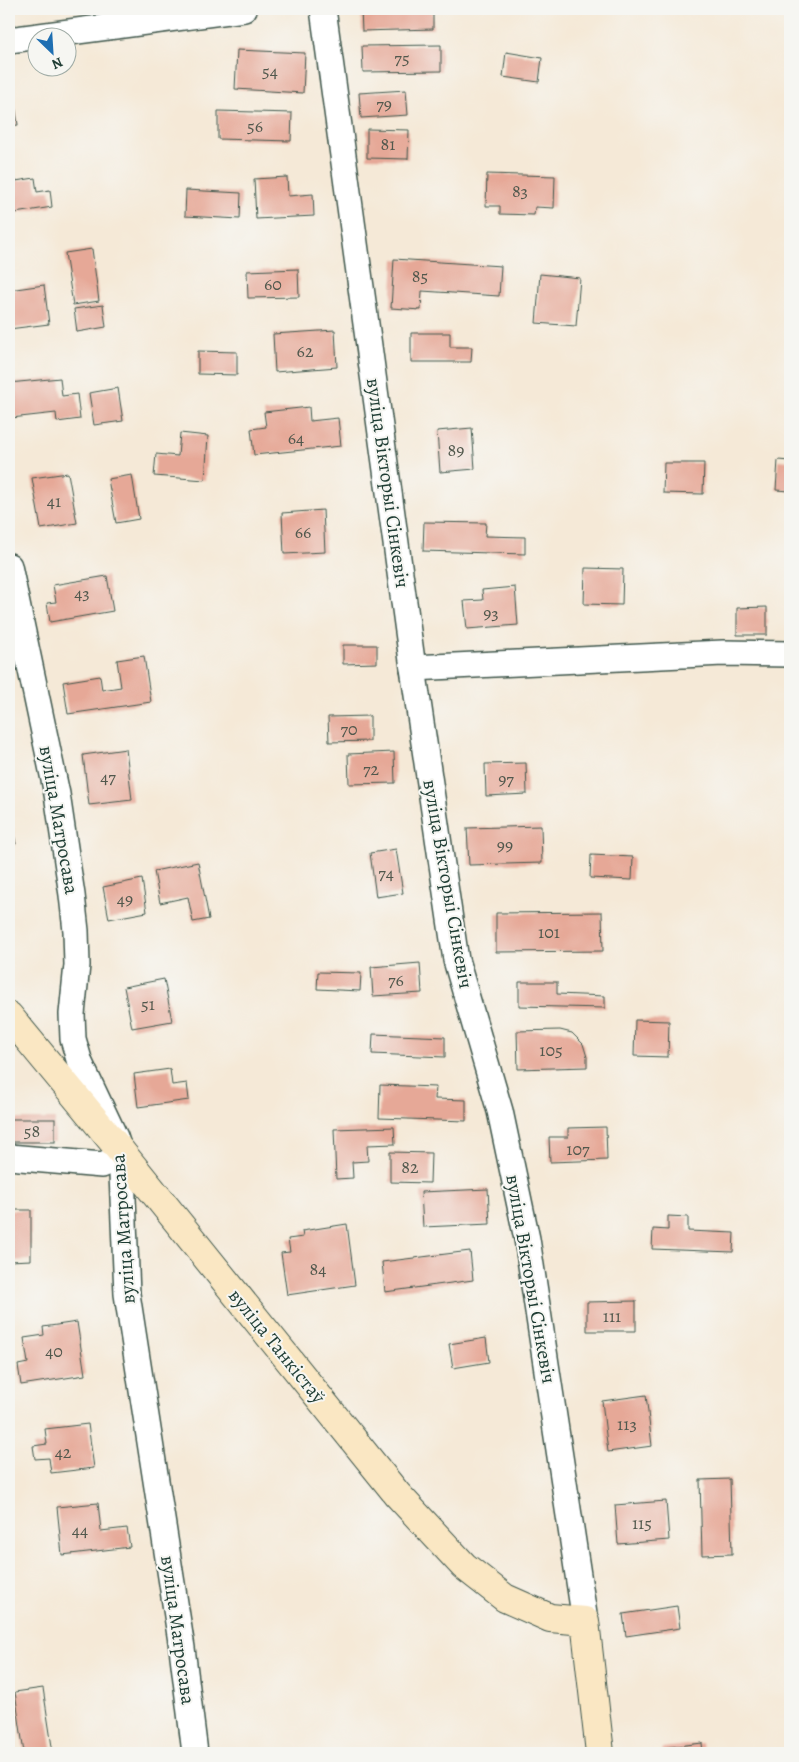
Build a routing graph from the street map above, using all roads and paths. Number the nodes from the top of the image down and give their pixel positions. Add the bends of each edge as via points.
1 (244, 9) edge
2 (323, 9) edge
3 (9, 40) edge
4 (9, 566) edge
5 (790, 654) edge
6 (413, 668) junction
7 (9, 1016) edge
8 (119, 1149) junction
9 (9, 1157) edge
10 (585, 1621) junction
11 (195, 1753) edge
12 (600, 1753) edge

1 - 3 street
2 - 6 street, вуліца Вікторыі Сінкевіч
4 - 8 street, вуліца Матросава via 57,794 72,896 77,965 73,1039
5 - 6 street via 723,653
6 - 10 street, вуліца Вікторыі Сінкевіч via 456,960 500,1111 527,1239
7 - 8 street, вуліца Танкістаў
8 - 9 street via 111,1161 102,1165
8 - 10 street, вуліца Танкістаў via 397,1494 464,1566 505,1598 550,1618
8 - 11 street, вуліца Матросава via 127,1294 182,1648
10 - 12 street, вуліца Вікторыі Сінкевіч

